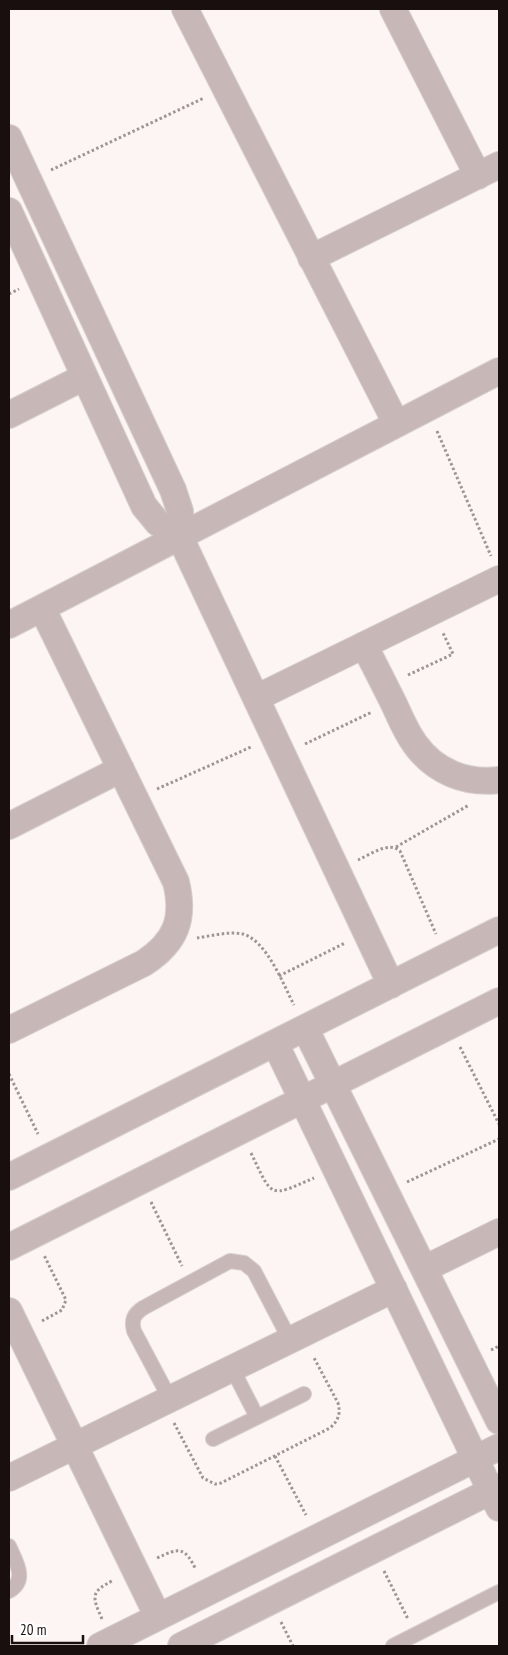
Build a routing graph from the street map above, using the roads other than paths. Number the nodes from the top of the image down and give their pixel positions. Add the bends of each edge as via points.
1 (185, 9) edge
2 (393, 9) edge
3 (9, 138) edge
4 (488, 171) edge
5 (9, 211) edge
6 (312, 258) junction
7 (499, 371) edge
8 (84, 377) junction
9 (9, 415) edge
10 (396, 423) junction
11 (180, 537) junction
12 (496, 568) edge
13 (42, 608) junction
14 (9, 625) edge
15 (364, 645) junction
16 (256, 698) junction
17 (121, 770) junction
18 (499, 780) edge
19 (9, 826) edge
20 (499, 930) edge
21 (391, 985) junction
22 (499, 1001) edge
23 (305, 1028) junction
24 (9, 1030) edge
25 (275, 1043) junction
26 (333, 1084) junction
27 (302, 1100) junction
28 (9, 1178) edge
29 (499, 1232) edge
30 (9, 1247) edge
31 (424, 1269) junction
32 (394, 1289) junction
33 (14, 1321) edge
34 (290, 1340) junction
35 (232, 1368) junction
36 (304, 1394) dead end
37 (170, 1399) junction
38 (257, 1417) junction
39 (499, 1421) edge
40 (213, 1439) dead end
41 (74, 1446) junction
42 (499, 1447) edge
43 (476, 1459) junction
44 (9, 1478) edge
45 (496, 1496) edge
46 (9, 1546) edge
47 (9, 1591) edge
48 (499, 1592) edge
49 (158, 1617) junction
50 (100, 1646) edge
51 (181, 1646) edge
52 (393, 1646) edge

1 - 6 street
2 - 4 street
3 - 11 street via 173,490 180,511
4 - 6 street
5 - 8 street
6 - 10 street
7 - 10 street
8 - 9 street
8 - 11 street via 144,506 158,523
10 - 11 street
11 - 13 street
11 - 16 street
12 - 15 street via 433,611
13 - 14 street
13 - 17 street
15 - 16 street
15 - 18 street via 414,744 425,757 454,775 470,780
16 - 21 street
17 - 19 street
17 - 24 street via 176,882 180,897 176,929 168,943 144,963
20 - 21 street
21 - 23 street
22 - 26 street
23 - 25 street
23 - 26 street
25 - 27 street
25 - 28 street
26 - 27 street
26 - 31 street
27 - 30 street
27 - 32 street
29 - 31 street
31 - 39 street
32 - 34 street
32 - 43 street
33 - 41 street
34 - 35 street
34 - 37 lane via 254,1271 244,1263 230,1261 137,1311 134,1317 134,1331
35 - 37 street
35 - 38 lane
36 - 38 lane
37 - 41 street
38 - 40 lane
41 - 44 street
41 - 49 street
42 - 43 street
43 - 45 street
43 - 49 street
45 - 51 street via 374,1550
46 - 47 lane via 20,1573 19,1581
48 - 52 lane
49 - 50 street

